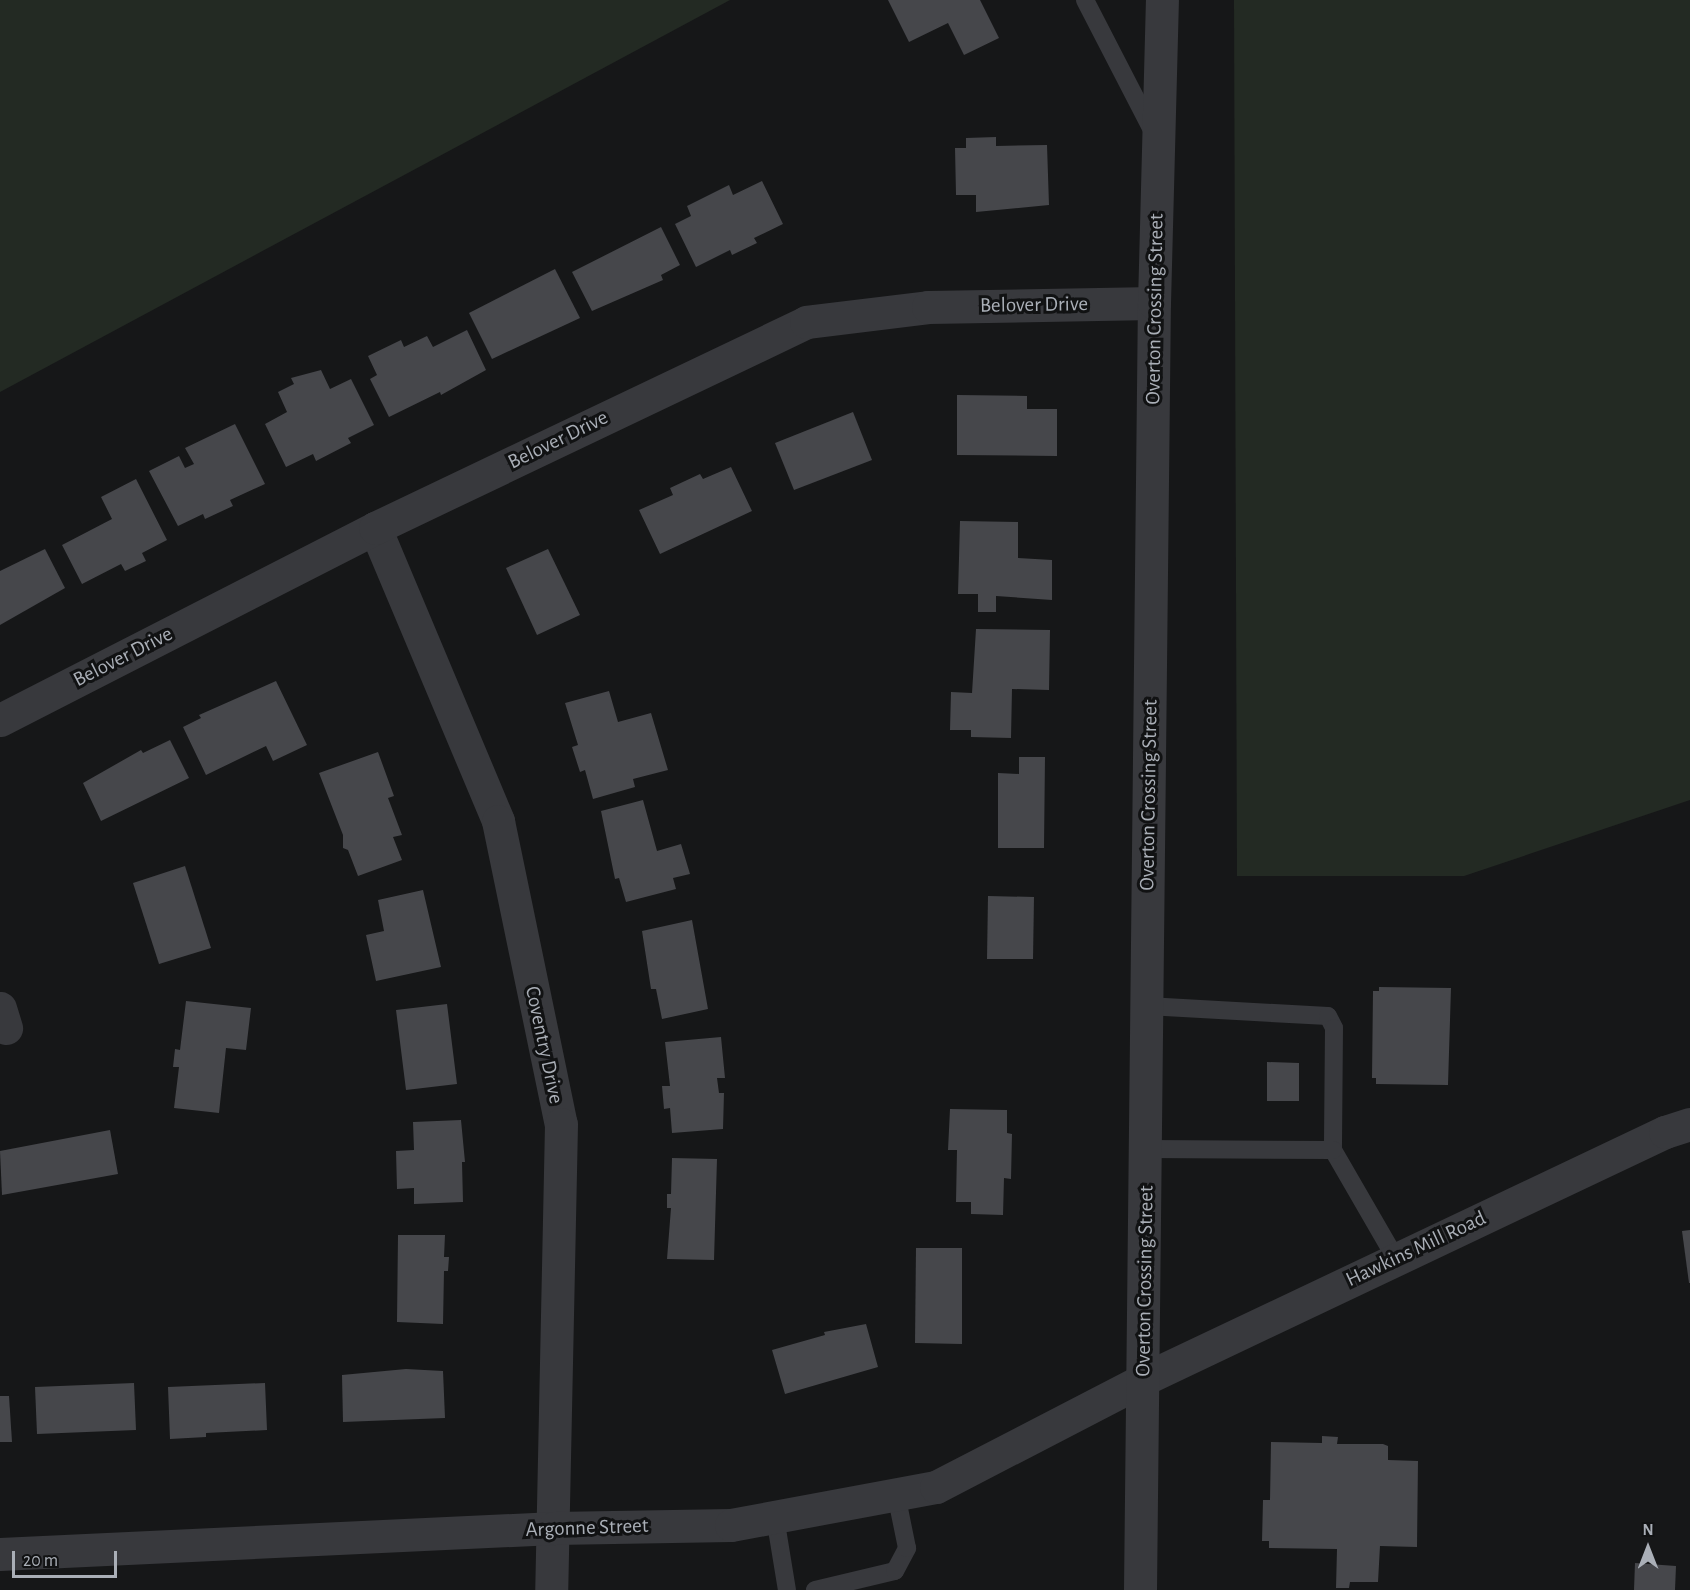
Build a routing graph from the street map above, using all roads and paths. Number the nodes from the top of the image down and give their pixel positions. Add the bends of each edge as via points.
1 (1085, 0) edge
2 (1162, 0) edge
3 (1158, 141) junction
4 (1154, 303) junction
5 (375, 528) junction
6 (0, 720) edge
7 (1147, 1006) junction
8 (1690, 1124) edge
9 (1146, 1149) junction
10 (1333, 1150) junction
11 (1396, 1259) junction
12 (1144, 1379) junction
13 (896, 1494) junction
14 (775, 1517) junction
15 (554, 1528) junction
16 (0, 1554) edge
17 (551, 1590) edge
18 (787, 1590) edge
19 (815, 1590) edge
20 (1140, 1590) edge

1 - 3 lane
2 - 3 street, Overton Crossing Street
3 - 4 street, Overton Crossing Street
4 - 5 street, Belover Drive via 928,307 806,322
4 - 7 street, Overton Crossing Street
5 - 6 street, Belover Drive
5 - 15 street, Coventry Drive via 498,821 561,1124
7 - 9 street, Overton Crossing Street
7 - 10 lane via 1328,1016 1334,1028
8 - 11 street, Hawkins Mill Road via 1665,1132
9 - 10 lane
9 - 12 street, Overton Crossing Street
10 - 11 lane
11 - 12 street, Hawkins Mill Road
12 - 13 street, Argonne Street via 936,1487
12 - 20 street, Overton Crossing Street
13 - 14 street, Argonne Street
13 - 19 lane via 907,1548 895,1571
14 - 15 street, Argonne Street via 731,1525
14 - 18 lane
15 - 16 street, Argonne Street
15 - 17 street, Coventry Drive

